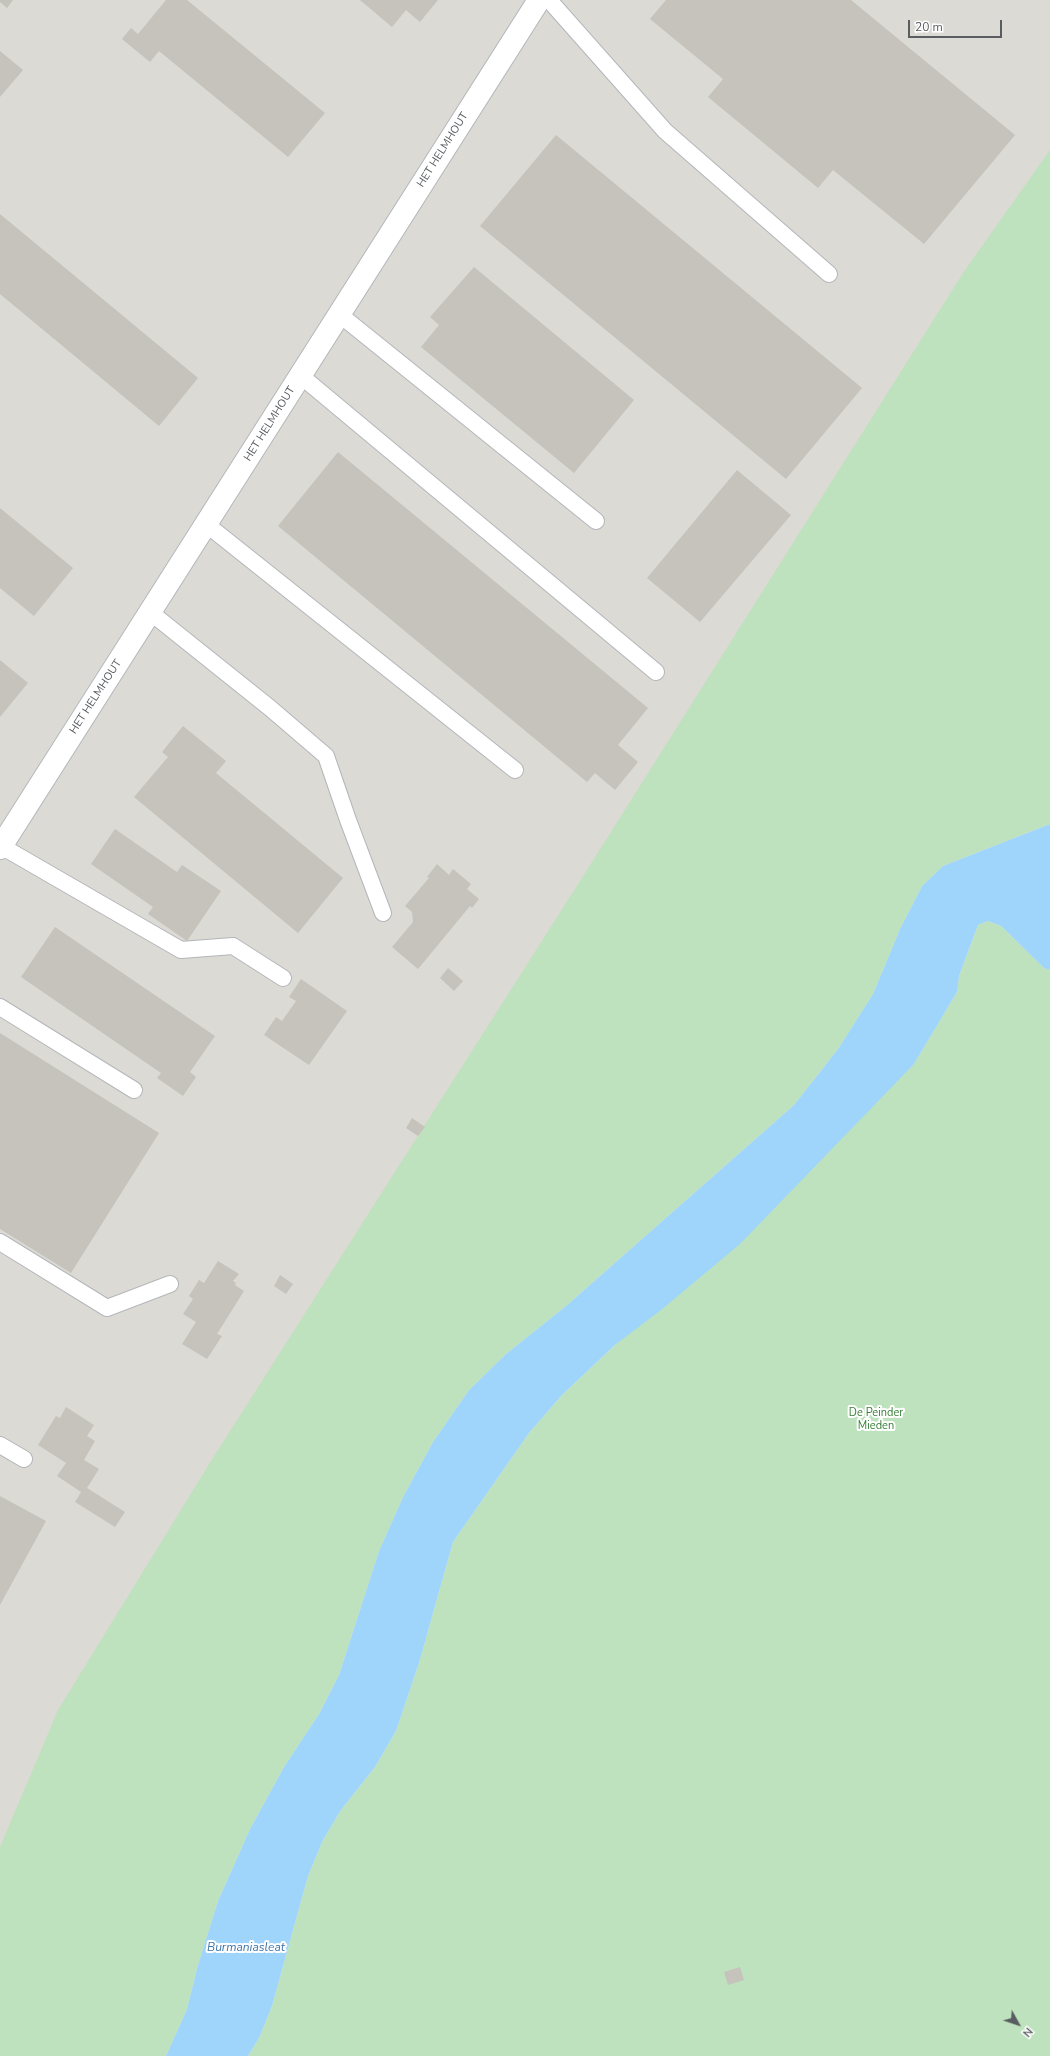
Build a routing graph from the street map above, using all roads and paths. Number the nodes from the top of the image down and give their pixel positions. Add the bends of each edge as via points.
1 (539, 0) edge
2 (549, 0) edge
3 (829, 274) dead end
4 (339, 314) junction
5 (301, 376) junction
6 (596, 521) dead end
7 (206, 524) junction
8 (150, 612) junction
9 (656, 672) dead end
10 (515, 770) dead end
11 (0, 847) edge
12 (383, 913) dead end
13 (283, 978) dead end
14 (0, 1007) edge
15 (134, 1090) dead end
16 (0, 1242) edge
17 (170, 1284) dead end
18 (0, 1445) edge
19 (24, 1459) dead end

1 - 4 street, HET HELMHOUT
2 - 3 lane via 665,131
4 - 5 street, HET HELMHOUT
4 - 6 lane
5 - 7 street, HET HELMHOUT
5 - 9 lane
7 - 8 street, HET HELMHOUT
7 - 10 lane
8 - 11 street, HET HELMHOUT
8 - 12 lane via 326,756
11 - 13 lane via 181,950 233,946
14 - 15 lane
16 - 17 lane via 107,1308
18 - 19 lane

